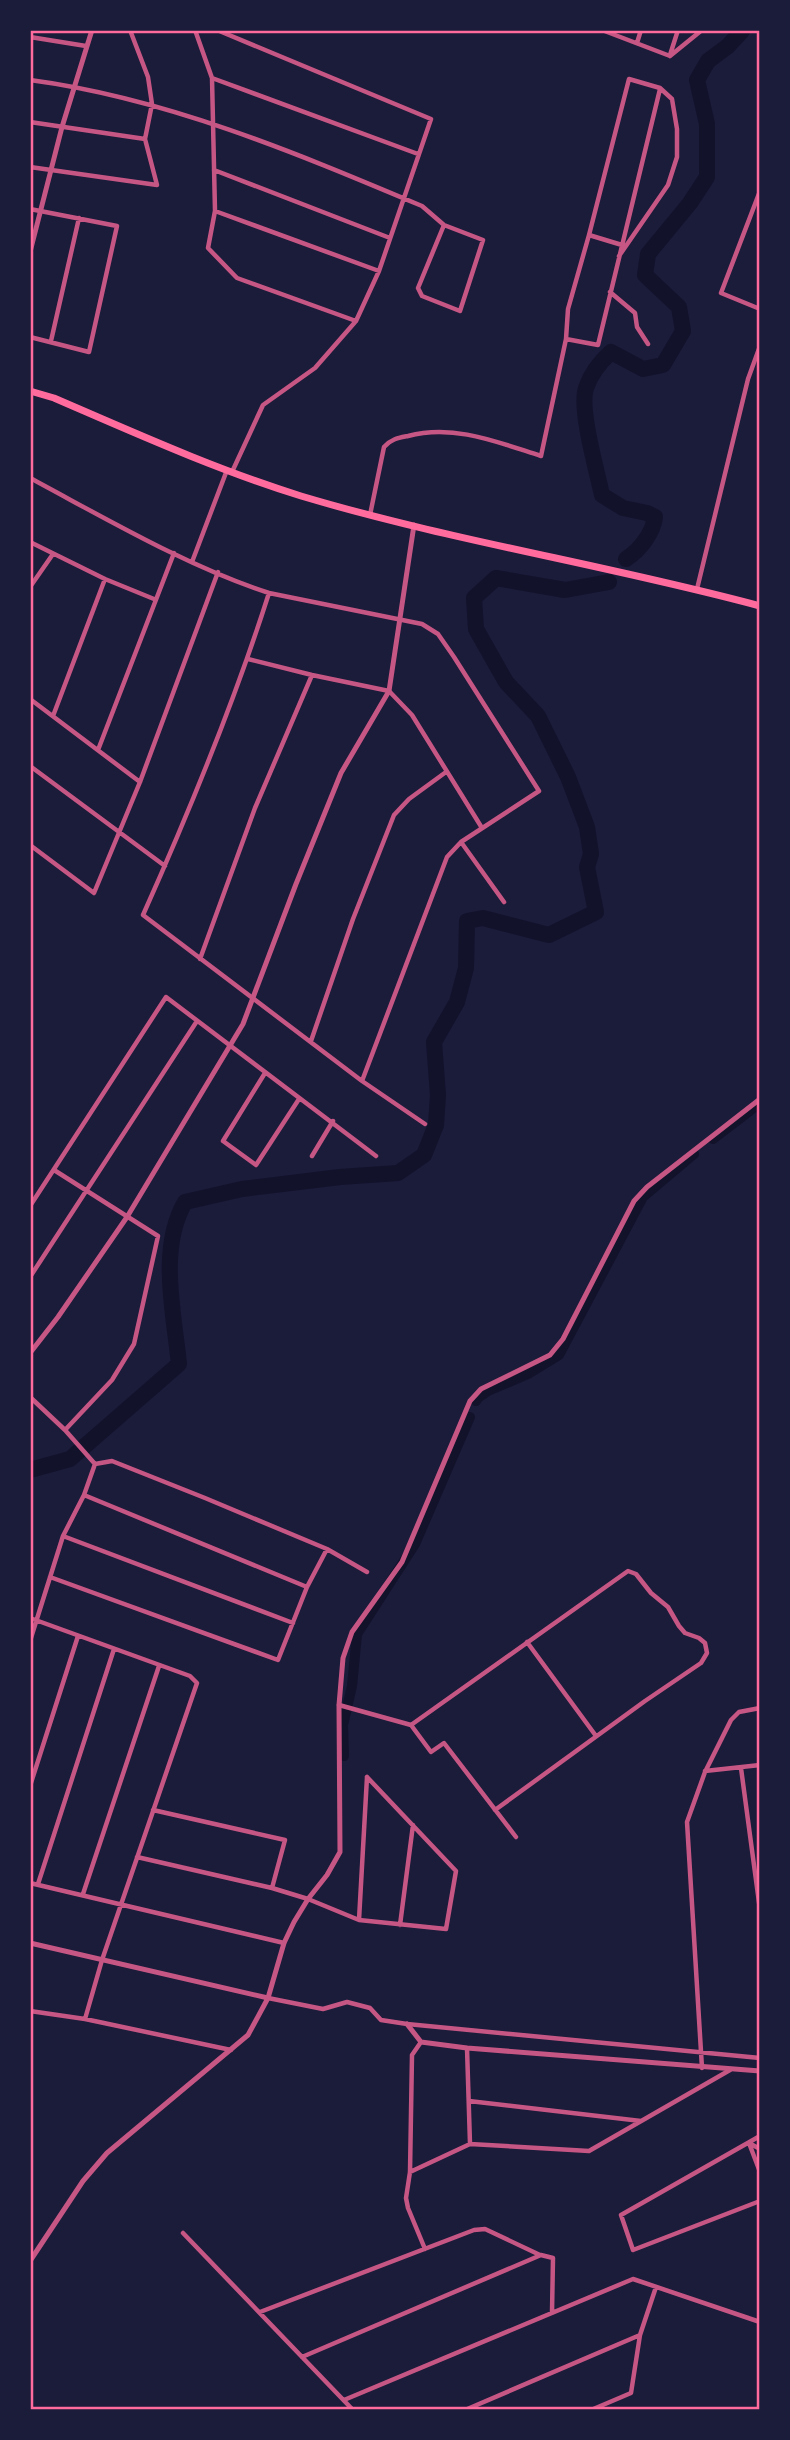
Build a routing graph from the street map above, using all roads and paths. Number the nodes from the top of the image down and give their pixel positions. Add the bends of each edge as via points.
1 (92, 30) edge
2 (130, 30) edge
3 (195, 30) edge
4 (217, 30) edge
5 (603, 30) edge
6 (641, 30) edge
7 (678, 30) edge
8 (702, 30) edge
9 (30, 37) edge
10 (637, 43) junction
11 (86, 46) junction
12 (670, 56) junction
13 (212, 78) junction
14 (30, 80) edge
15 (74, 86) junction
16 (660, 88) junction
17 (152, 104) junction
18 (30, 122) edge
19 (213, 124) junction
20 (62, 127) junction
21 (145, 139) junction
22 (418, 154) junction
23 (30, 167) edge
24 (52, 170) junction
25 (214, 170) junction
26 (760, 191) edge
27 (404, 199) junction
28 (30, 208) edge
29 (41, 210) junction
30 (215, 211) junction
31 (79, 218) junction
32 (444, 225) junction
33 (589, 235) junction
34 (390, 238) junction
35 (622, 245) junction
36 (30, 252) edge
37 (619, 256) junction
38 (379, 271) junction
39 (610, 292) junction
40 (760, 309) edge
41 (356, 321) junction
42 (30, 337) edge
43 (566, 339) junction
44 (51, 341) junction
45 (648, 344) dead end
46 (760, 346) edge
47 (30, 391) edge
48 (230, 471) junction
49 (30, 478) edge
50 (370, 515) junction
51 (414, 525) junction
52 (30, 542) edge
53 (174, 553) junction
54 (53, 554) junction
55 (192, 562) junction
56 (218, 572) junction
57 (105, 579) junction
58 (30, 587) edge
59 (697, 589) junction
60 (269, 593) junction
61 (154, 599) junction
62 (760, 606) edge
63 (400, 619) junction
64 (248, 659) junction
65 (312, 675) junction
66 (389, 691) junction
67 (30, 699) edge
68 (53, 716) junction
69 (98, 750) junction
70 (30, 766) edge
71 (446, 772) junction
72 (140, 782) junction
73 (482, 828) junction
74 (120, 833) junction
75 (461, 842) junction
76 (30, 845) edge
77 (165, 866) junction
78 (504, 902) dead end
79 (200, 959) junction
80 (254, 998) junction
81 (197, 1021) junction
82 (310, 1041) junction
83 (232, 1046) junction
84 (265, 1073) junction
85 (362, 1081) junction
86 (299, 1099) junction
87 (760, 1099) edge
88 (333, 1122) junction
89 (425, 1124) dead end
90 (312, 1156) dead end
91 (376, 1156) dead end
92 (54, 1170) junction
93 (87, 1191) junction
94 (30, 1206) edge
95 (127, 1217) junction
96 (30, 1277) edge
97 (30, 1353) edge
98 (30, 1397) edge
99 (65, 1430) junction
100 (95, 1464) junction
101 (84, 1494) junction
102 (63, 1536) junction
103 (327, 1549) junction
104 (367, 1572) dead end
105 (50, 1577) junction
106 (307, 1587) junction
107 (30, 1618) edge
108 (36, 1620) junction
109 (293, 1623) junction
110 (78, 1636) junction
111 (30, 1642) edge
112 (527, 1642) junction
113 (114, 1648) junction
114 (159, 1666) junction
115 (339, 1705) junction
116 (760, 1708) edge
117 (411, 1725) junction
118 (596, 1736) junction
119 (760, 1765) edge
120 (741, 1768) junction
121 (705, 1772) junction
122 (30, 1786) edge
123 (153, 1810) junction
124 (495, 1810) junction
125 (413, 1824) junction
126 (516, 1836) dead end
127 (137, 1857) junction
128 (30, 1883) edge
129 (38, 1884) junction
130 (272, 1888) junction
131 (83, 1894) junction
132 (308, 1899) junction
133 (122, 1904) junction
134 (760, 1910) edge
135 (359, 1920) junction
136 (400, 1924) junction
137 (30, 1943) edge
138 (284, 1943) junction
139 (102, 1960) junction
140 (268, 1998) junction
141 (30, 2011) edge
142 (85, 2019) junction
143 (407, 2024) junction
144 (421, 2042) junction
145 (467, 2048) junction
146 (232, 2050) junction
147 (700, 2051) junction
148 (760, 2058) edge
149 (702, 2068) junction
150 (730, 2070) junction
151 (760, 2071) edge
152 (469, 2101) junction
153 (642, 2121) junction
154 (760, 2136) edge
155 (749, 2143) junction
156 (470, 2144) junction
157 (760, 2148) edge
158 (410, 2172) junction
159 (760, 2172) edge
160 (760, 2201) edge
161 (183, 2232) dead end
162 (425, 2249) junction
163 (541, 2255) junction
164 (30, 2261) edge
165 (656, 2287) junction
166 (260, 2312) junction
167 (552, 2313) junction
168 (760, 2322) edge
169 (640, 2335) junction
170 (302, 2357) junction
171 (344, 2400) junction
172 (353, 2410) edge
173 (465, 2410) edge
174 (591, 2410) edge

1 - 11 street
2 - 17 street via 148,77
3 - 13 street
4 - 22 street via 431,119
5 - 10 street
6 - 10 street
7 - 12 street
8 - 12 street
9 - 11 street
10 - 12 street
11 - 15 street
13 - 19 street
13 - 22 street
14 - 15 street
15 - 17 street
15 - 20 street
16 - 33 street via 629,79
16 - 35 street
16 - 37 street via 672,99 677,157 668,185
17 - 19 street
17 - 21 street
18 - 20 street
19 - 25 street
19 - 27 street
20 - 21 street
20 - 24 street
21 - 24 street via 157,185
22 - 27 street
23 - 24 street
24 - 29 street
25 - 30 street
25 - 34 street
26 - 40 street via 721,293
27 - 32 street via 422,206
27 - 34 street
28 - 29 street
29 - 31 street
29 - 36 street
30 - 38 street
30 - 41 street via 208,248 237,278
31 - 44 street
31 - 44 street via 117,226 89,352
32 - 32 street via 418,288 422,296 460,311 483,240
33 - 35 street
33 - 43 street via 568,309
34 - 38 street
35 - 37 street
37 - 39 street
38 - 41 street
39 - 43 street via 598,345
39 - 45 street via 635,313 637,327
41 - 48 street via 315,368 263,405
42 - 44 street
43 - 50 street via 541,456 455,431 390,440 384,447
46 - 59 street
47 - 48 main road
48 - 50 main road
48 - 55 street
49 - 53 street
50 - 51 main road
51 - 59 main road
51 - 63 street
52 - 54 street
53 - 55 street
53 - 61 street
54 - 57 street
54 - 58 street
55 - 56 street
56 - 60 street
56 - 72 street
57 - 61 street
57 - 68 street
59 - 62 main road
60 - 63 street
60 - 64 street
61 - 69 street
63 - 66 street
63 - 73 street via 438,634 538,790
64 - 65 street
64 - 77 street
65 - 66 street
65 - 79 street via 255,808
66 - 71 street via 412,715
66 - 80 street via 341,773
67 - 68 street
68 - 69 street
69 - 72 street
70 - 74 street
71 - 73 street
71 - 82 street via 394,815
72 - 74 street
73 - 75 street
74 - 76 street via 94,893
74 - 77 street
75 - 78 street
75 - 85 street via 447,858
77 - 79 street via 142,915
79 - 80 street
80 - 82 street
80 - 83 street
81 - 83 street
81 - 92 street via 166,997
81 - 93 street
82 - 85 street
83 - 84 street
83 - 95 street
84 - 86 street
84 - 86 street via 223,1141 256,1165
85 - 89 street
86 - 88 street
87 - 115 street via 634,1201 563,1339 550,1355 481,1389 470,1401 402,1562 352,1632 343,1658
88 - 90 street
88 - 91 street
92 - 93 street
92 - 94 street
93 - 95 street
93 - 96 street
95 - 97 street
95 - 99 street via 158,1236 134,1344 112,1380
98 - 99 street
99 - 100 street
100 - 101 street
100 - 103 street via 112,1461
101 - 102 street
101 - 106 street
102 - 105 street
102 - 109 street
103 - 104 street
103 - 106 street
105 - 108 street
105 - 109 street via 278,1660
106 - 109 street
107 - 108 street
108 - 110 street
108 - 111 street
110 - 113 street
110 - 122 street
112 - 117 street
112 - 118 street
112 - 118 street via 628,1571 668,1607 685,1633 705,1643 707,1653 701,1663
113 - 114 street
113 - 129 street
114 - 123 street via 190,1676 197,1683
114 - 131 street
115 - 117 street
115 - 132 street via 340,1852
116 - 121 street via 739,1712 731,1720
117 - 124 street via 431,1752 444,1743
118 - 124 street
119 - 120 street
120 - 121 street
120 - 134 street
121 - 147 street via 687,1822
123 - 127 street
123 - 130 street via 285,1840
124 - 126 street
125 - 135 street via 367,1777
125 - 136 street
125 - 136 street via 456,1871 446,1929
127 - 130 street
127 - 133 street
128 - 129 street
129 - 131 street
130 - 132 street
131 - 133 street
132 - 135 street
132 - 138 street
133 - 138 street
133 - 139 street
135 - 136 street
137 - 139 street
138 - 140 street
139 - 140 street
139 - 142 street
140 - 143 street via 323,2009 347,2002 370,2008 381,2020
140 - 146 street via 248,2035
141 - 142 street
142 - 146 street
143 - 144 street
143 - 147 street
144 - 145 street
144 - 158 street via 412,2055
145 - 149 street
145 - 152 street
146 - 164 street via 107,2153
147 - 148 street
147 - 149 street
149 - 150 street
150 - 151 street
150 - 153 street
152 - 153 street
152 - 156 street
153 - 156 street via 589,2151
154 - 155 street
155 - 157 street
155 - 159 street
155 - 160 street via 621,2215 633,2250
156 - 158 street
158 - 162 street via 406,2198
161 - 166 street
162 - 163 street via 485,2229
162 - 166 street
163 - 167 street via 554,2258
163 - 170 street
165 - 167 street via 633,2279
165 - 168 street
165 - 169 street
166 - 170 street
167 - 171 street
169 - 173 street
169 - 174 street via 631,2393
170 - 171 street
171 - 172 street

